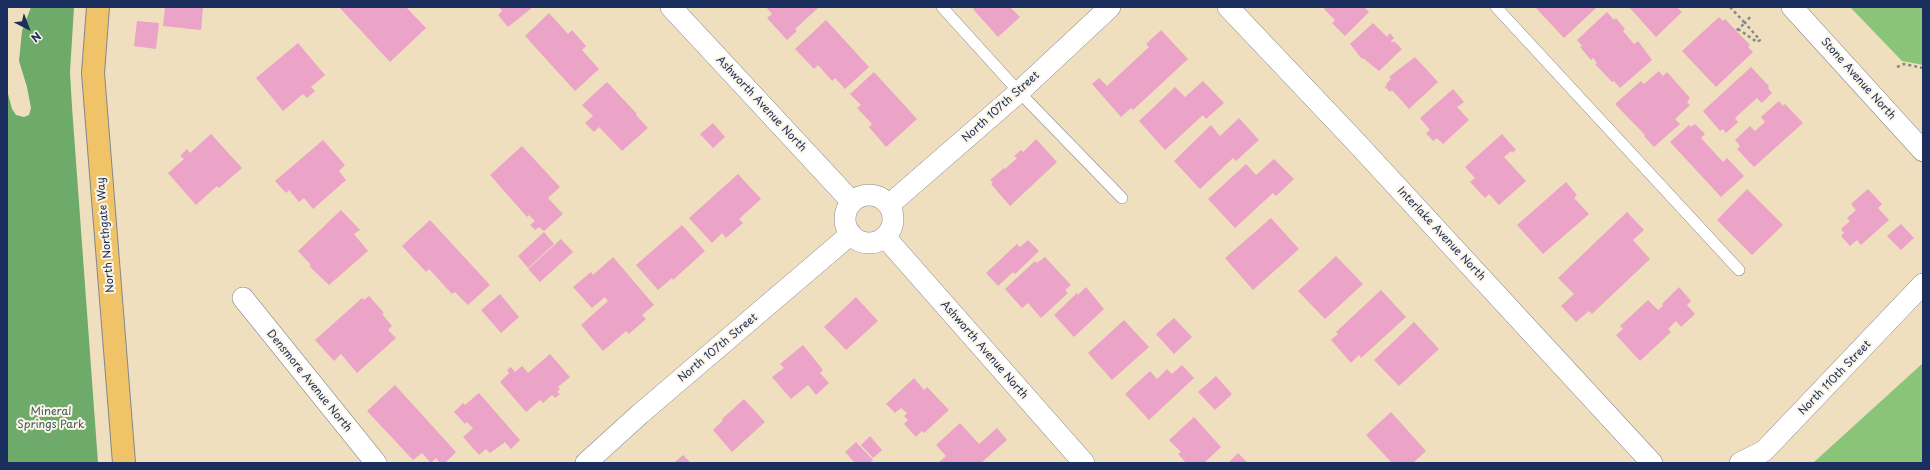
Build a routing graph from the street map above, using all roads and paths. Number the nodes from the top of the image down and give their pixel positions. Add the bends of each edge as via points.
1 (98, 7) edge
2 (671, 7) edge
3 (942, 7) edge
4 (1110, 7) edge
5 (1228, 7) edge
6 (1496, 7) edge
7 (1730, 7) edge
8 (1792, 7) edge
9 (1751, 16) dead end
10 (1744, 23) junction
11 (1897, 67) dead end
12 (1923, 68) edge
13 (1019, 92) junction
14 (1923, 151) edge
15 (1122, 198) dead end
16 (852, 202) junction
17 (889, 205) junction
18 (851, 234) junction
19 (885, 237) junction
20 (1739, 270) dead end
21 (1923, 284) edge
22 (243, 298) dead end
23 (124, 463) edge
24 (376, 463) edge
25 (586, 463) edge
26 (1084, 463) edge
27 (1652, 463) edge
28 (1740, 463) edge

1 - 23 main road, North Northgate Way via 93,73
2 - 16 street, Ashworth Avenue North
3 - 13 lane
4 - 13 street, North 107th Street
5 - 27 street, Interlake Avenue North
6 - 20 lane
7 - 10 path
8 - 14 street, Stone Avenue North
9 - 10 path
10 - 10 path via 1737,30 1757,42 1760,40
11 - 12 path via 1904,64
13 - 15 lane
13 - 17 street, North 107th Street
16 - 17 street via 867,195 883,199
16 - 18 street via 845,217 845,225
17 - 19 street via 894,221
18 - 19 street via 860,242 867,243 874,243
18 - 25 street, North 107th Street
19 - 26 street, Ashworth Avenue North
21 - 28 street, North 110th Street via 1764,451
22 - 24 street, Densmore Avenue North

